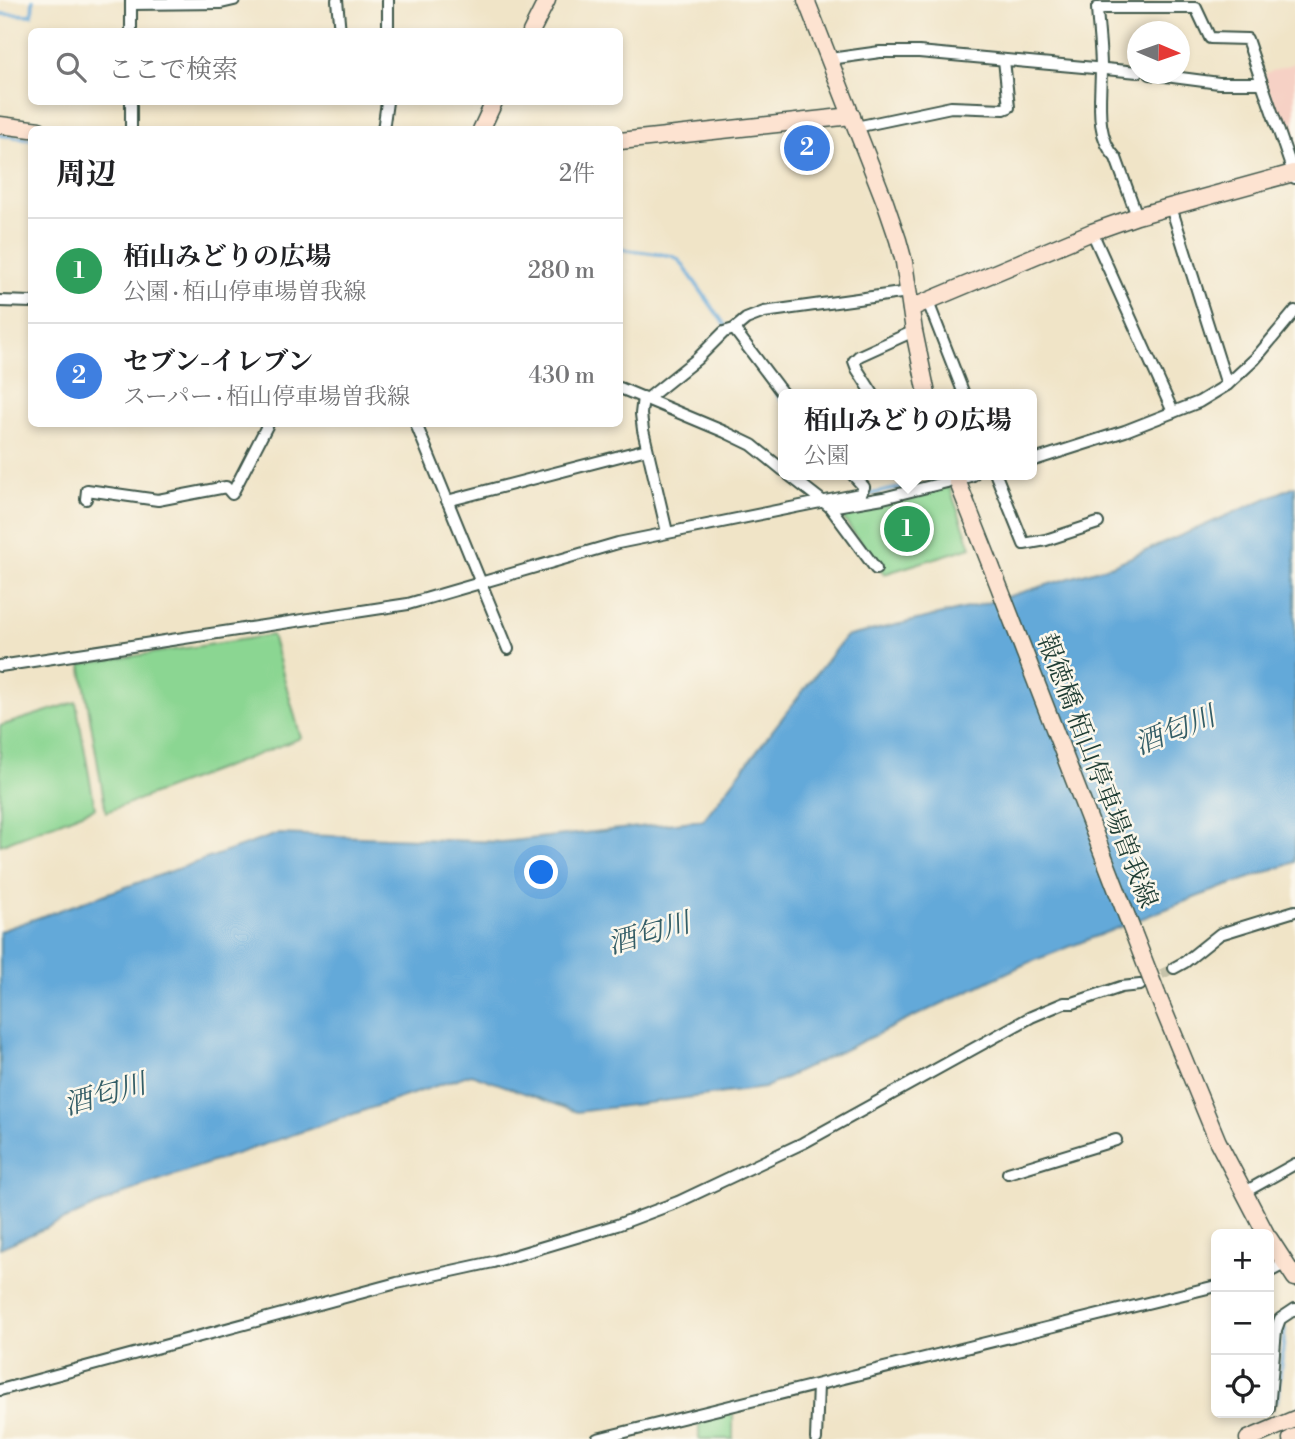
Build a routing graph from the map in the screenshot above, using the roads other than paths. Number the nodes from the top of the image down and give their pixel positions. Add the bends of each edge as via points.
1 (234, 0) edge
2 (337, 0) edge
3 (388, 0) edge
4 (547, 0) edge
5 (806, 0) edge
6 (131, 2) edge
7 (131, 28) edge
8 (340, 28) edge
9 (388, 28) edge
10 (533, 28) edge
11 (830, 59) junction
12 (1004, 60) junction
13 (1101, 67) junction
14 (1127, 71) edge
15 (1190, 79) edge
16 (1262, 83) junction
17 (131, 105) edge
18 (387, 105) edge
19 (493, 105) edge
20 (854, 121) junction
21 (0, 125) edge
22 (131, 126) edge
23 (384, 126) edge
24 (483, 126) edge
25 (28, 129) edge
26 (623, 141) edge
27 (1294, 176) edge
28 (1171, 207) junction
29 (1137, 216) junction
30 (1092, 232) junction
31 (909, 300) junction
32 (0, 301) edge
33 (28, 302) edge
34 (928, 302) junction
35 (1295, 311) edge
36 (734, 329) junction
37 (914, 331) junction
38 (1227, 385) junction
39 (623, 389) edge
40 (779, 389) edge
41 (870, 389) edge
42 (926, 389) edge
43 (962, 389) edge
44 (645, 398) junction
45 (1173, 412) junction
46 (266, 427) edge
47 (417, 427) edge
48 (647, 449) junction
49 (1037, 459) edge
50 (778, 466) edge
51 (795, 480) edge
52 (858, 480) edge
53 (930, 480) edge
54 (962, 480) edge
55 (998, 480) edge
56 (861, 497) junction
57 (86, 499) dead end
58 (447, 501) junction
59 (826, 504) junction
60 (1098, 523) dead end
61 (667, 532) junction
62 (876, 569) dead end
63 (482, 582) junction
64 (508, 649) dead end
65 (0, 666) edge
66 (1295, 911) edge
67 (1174, 968) tunnel mouth
68 (1140, 985) tunnel mouth
69 (1116, 1140) dead end
70 (1295, 1164) edge
71 (1008, 1173) dead end
72 (1243, 1193) junction
73 (1264, 1229) edge
74 (1274, 1245) edge
75 (1290, 1270) edge
76 (1211, 1287) edge
77 (1295, 1309) edge
78 (1274, 1355) edge
79 (818, 1385) junction
80 (0, 1390) edge
81 (1268, 1418) edge
82 (1295, 1419) edge
83 (1267, 1431) junction
84 (597, 1439) edge
85 (816, 1439) edge
86 (1248, 1439) edge

1 - 6 street
2 - 8 street
3 - 9 street
4 - 10 main road
5 - 11 main road
6 - 7 street
11 - 12 street via 919,52
11 - 20 main road
12 - 13 street
12 - 20 street via 1009,107 951,107
13 - 14 street
13 - 16 street via 1097,8 1196,8 1210,38 1247,38
13 - 29 street via 1104,139 1116,158
15 - 16 street
16 - 27 street
17 - 22 street
18 - 23 street
19 - 24 main road
20 - 26 main road
20 - 31 main road via 898,240
21 - 25 main road
27 - 28 main road
28 - 29 main road
28 - 38 street
29 - 30 main road
30 - 34 main road
30 - 45 street
31 - 34 main road
31 - 36 street via 764,312
31 - 37 main road
32 - 33 street
34 - 43 street
35 - 38 street
36 - 40 street
36 - 44 street via 724,332
37 - 41 street via 854,361
37 - 42 main road
38 - 45 street
39 - 44 street
44 - 48 street via 641,414
44 - 50 street via 751,445
45 - 49 street
46 - 57 street via 232,494 226,487 158,500 87,490
47 - 58 street
48 - 58 street
48 - 61 street
51 - 59 street
52 - 56 street via 864,486
53 - 56 street
54 - 72 main road, 報徳橋 栢山停車場曽我線, bridge via 1157,993
55 - 60 street via 1024,544
56 - 59 street
58 - 63 street
59 - 61 street
59 - 62 street
61 - 63 street
63 - 64 street
63 - 65 street via 408,604
66 - 67 street via 1220,934
68 - 80 street via 1064,1003 1031,1017 803,1143 678,1202 617,1225
69 - 71 street
70 - 72 street
72 - 73 main road, 報徳橋 栢山停車場曽我線
74 - 75 main road, 報徳橋 栢山停車場曽我線
76 - 79 street
77 - 78 street via 1280,1319
79 - 84 street
79 - 85 street
81 - 83 street
82 - 83 main road
83 - 86 main road

